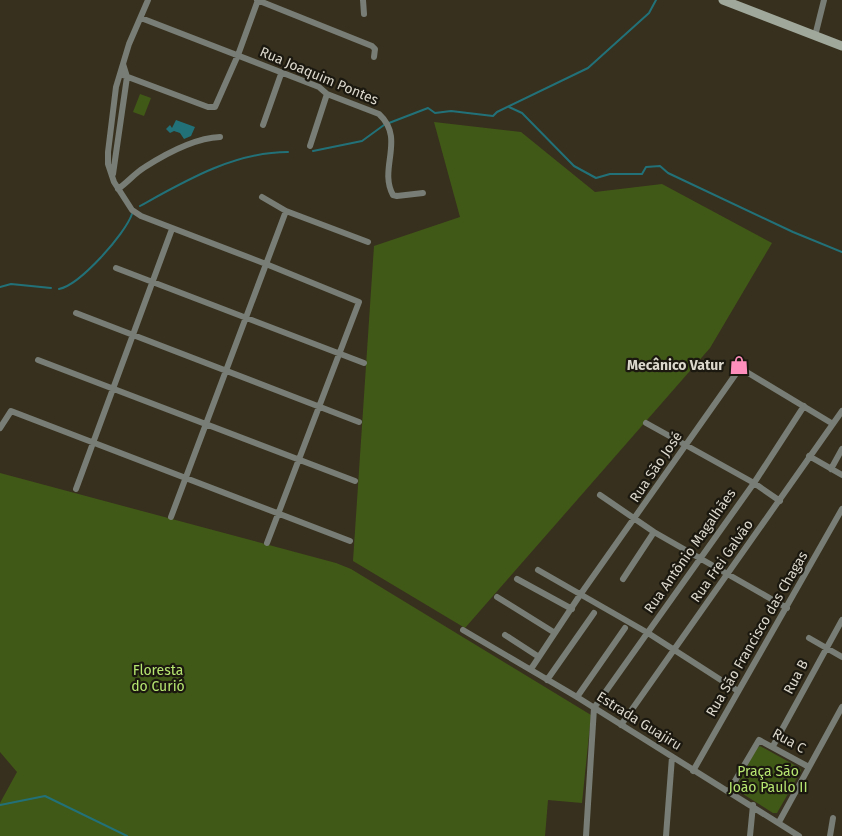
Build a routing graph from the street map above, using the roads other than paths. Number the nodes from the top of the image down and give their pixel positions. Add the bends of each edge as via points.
1 (148, 0) edge
2 (258, 0) edge
3 (362, 0) edge
4 (723, 0) edge
5 (824, 0) edge
6 (364, 14) dead end
7 (141, 18) junction
8 (815, 36) junction
9 (842, 46) edge
10 (238, 55) junction
11 (374, 57) dead end
12 (123, 64) junction
13 (120, 74) junction
14 (281, 74) junction
15 (127, 77) junction
16 (327, 94) junction
17 (263, 124) dead end
18 (220, 137) dead end
19 (310, 146) dead end
20 (113, 174) junction
21 (118, 188) junction
22 (422, 192) dead end
23 (262, 198) dead end
24 (286, 211) junction
25 (172, 229) junction
26 (368, 242) dead end
27 (266, 264) junction
28 (116, 268) dead end
29 (152, 282) junction
30 (76, 314) dead end
31 (246, 318) junction
32 (132, 335) junction
33 (340, 354) junction
34 (38, 360) dead end
35 (364, 363) dead end
36 (226, 371) junction
37 (112, 388) junction
38 (804, 406) junction
39 (320, 407) junction
40 (842, 411) edge
41 (359, 422) dead end
42 (646, 423) dead end
43 (206, 424) junction
44 (833, 424) junction
45 (0, 428) edge
46 (94, 441) junction
47 (685, 446) junction
48 (842, 449) edge
49 (809, 456) junction
50 (299, 460) junction
51 (831, 469) junction
52 (842, 475) edge
53 (186, 478) junction
54 (355, 482) dead end
55 (754, 483) junction
56 (76, 490) dead end
57 (600, 495) dead end
58 (780, 500) junction
59 (842, 509) edge
60 (279, 514) junction
61 (171, 517) dead end
62 (636, 518) junction
63 (654, 532) junction
64 (350, 541) dead end
65 (267, 543) dead end
66 (700, 558) junction
67 (538, 570) dead end
68 (728, 573) junction
69 (517, 579) dead end
70 (623, 579) dead end
71 (580, 595) junction
72 (497, 597) dead end
73 (787, 608) junction
74 (572, 609) junction
75 (594, 612) dead end
76 (842, 620) edge
77 (625, 628) dead end
78 (463, 630) dead end
79 (556, 632) junction
80 (648, 633) junction
81 (505, 635) dead end
82 (810, 638) dead end
83 (826, 648) junction
84 (676, 650) junction
85 (539, 656) junction
86 (842, 656) edge
87 (531, 669) junction
88 (547, 680) junction
89 (738, 691) junction
90 (577, 697) junction
91 (842, 707) edge
92 (594, 708) junction
93 (621, 725) junction
94 (773, 746) junction
95 (672, 757) junction
96 (809, 767) junction
97 (693, 771) junction
98 (729, 792) junction
99 (753, 805) junction
100 (833, 818) dead end
101 (779, 822) junction
102 (586, 836) edge
103 (666, 836) edge
104 (750, 836) edge
105 (800, 836) edge
106 (830, 836) edge

1 - 7 street
2 - 10 street
2 - 11 street via 372,46
3 - 6 street
4 - 8 street
5 - 8 street
7 - 10 street, Rua Joaquim Pontes
7 - 12 street
8 - 9 street
10 - 14 street, Rua Joaquim Pontes
10 - 15 street via 213,108
12 - 13 street
12 - 15 street
13 - 15 street
13 - 20 street via 108,152 108,164
14 - 16 street, Rua Joaquim Pontes via 319,87
14 - 17 street
15 - 20 street
16 - 19 street
16 - 22 street, Rua Joaquim Pontes via 381,116 393,142 388,178 393,195
18 - 21 street via 188,145 144,167
20 - 21 street
21 - 25 street via 137,214
23 - 24 street
24 - 26 street
24 - 27 street
25 - 27 street
25 - 29 street
27 - 31 street
27 - 33 street via 358,301
28 - 29 street
29 - 31 street
29 - 32 street
30 - 32 street
31 - 33 street
31 - 36 street
32 - 36 street
32 - 37 street
33 - 35 street
33 - 39 street
34 - 37 street
36 - 39 street
36 - 43 street
37 - 43 street
37 - 46 street
38 - 44 street, Rua São José
38 - 47 street, Rua São José via 740,368
38 - 55 street, Rua Antônio Magalhães
39 - 41 street
39 - 50 street
40 - 44 street, Rua Frei Galvão
42 - 47 street
43 - 50 street
43 - 53 street
44 - 49 street, Rua Frei Galvão
45 - 46 street via 9,411
46 - 53 street
46 - 56 street
47 - 55 street
47 - 62 street, Rua São José
48 - 51 street
49 - 51 street
49 - 58 street, Rua Frei Galvão
50 - 54 street
50 - 60 street
51 - 52 street
53 - 60 street
53 - 61 street
55 - 58 street
55 - 66 street, Rua Antônio Magalhães
57 - 62 street
58 - 68 street, Rua Frei Galvão
59 - 73 street, Rua São Francisco das Chagas
60 - 64 street
60 - 65 street
62 - 63 street
62 - 71 street, Rua São José
63 - 66 street
63 - 70 street
66 - 68 street
66 - 80 street, Rua Antônio Magalhães
67 - 71 street
68 - 73 street
68 - 84 street, Rua Frei Galvão
69 - 74 street
71 - 74 street, Rua São José
71 - 80 street
72 - 79 street
73 - 89 street, Rua São Francisco das Chagas
74 - 79 street, Rua São José
75 - 88 street
76 - 83 street, Rua B
77 - 90 street
78 - 87 street, Estrada Guajiru
79 - 85 street, Rua São José
80 - 84 street
80 - 92 street, Rua Antônio Magalhães
81 - 85 street
82 - 83 street
83 - 86 street
83 - 94 street, Rua B
84 - 89 street
84 - 93 street, Rua Frei Galvão
85 - 87 street, Rua São José
87 - 88 street, Estrada Guajiru
88 - 90 street, Estrada Guajiru
89 - 97 street, Rua São Francisco das Chagas
90 - 92 street, Estrada Guajiru
91 - 96 street
92 - 93 street, Estrada Guajiru
92 - 102 street
93 - 95 street, Estrada Guajiru
94 - 96 street, Rua C
94 - 98 street, Rua C via 760,740 757,742
95 - 97 street, Estrada Guajiru
95 - 103 street
96 - 101 street
97 - 98 street, Estrada Guajiru
98 - 99 street, Estrada Guajiru
99 - 101 street, Estrada Guajiru
99 - 104 street
100 - 106 street
101 - 105 street, Estrada Guajiru

